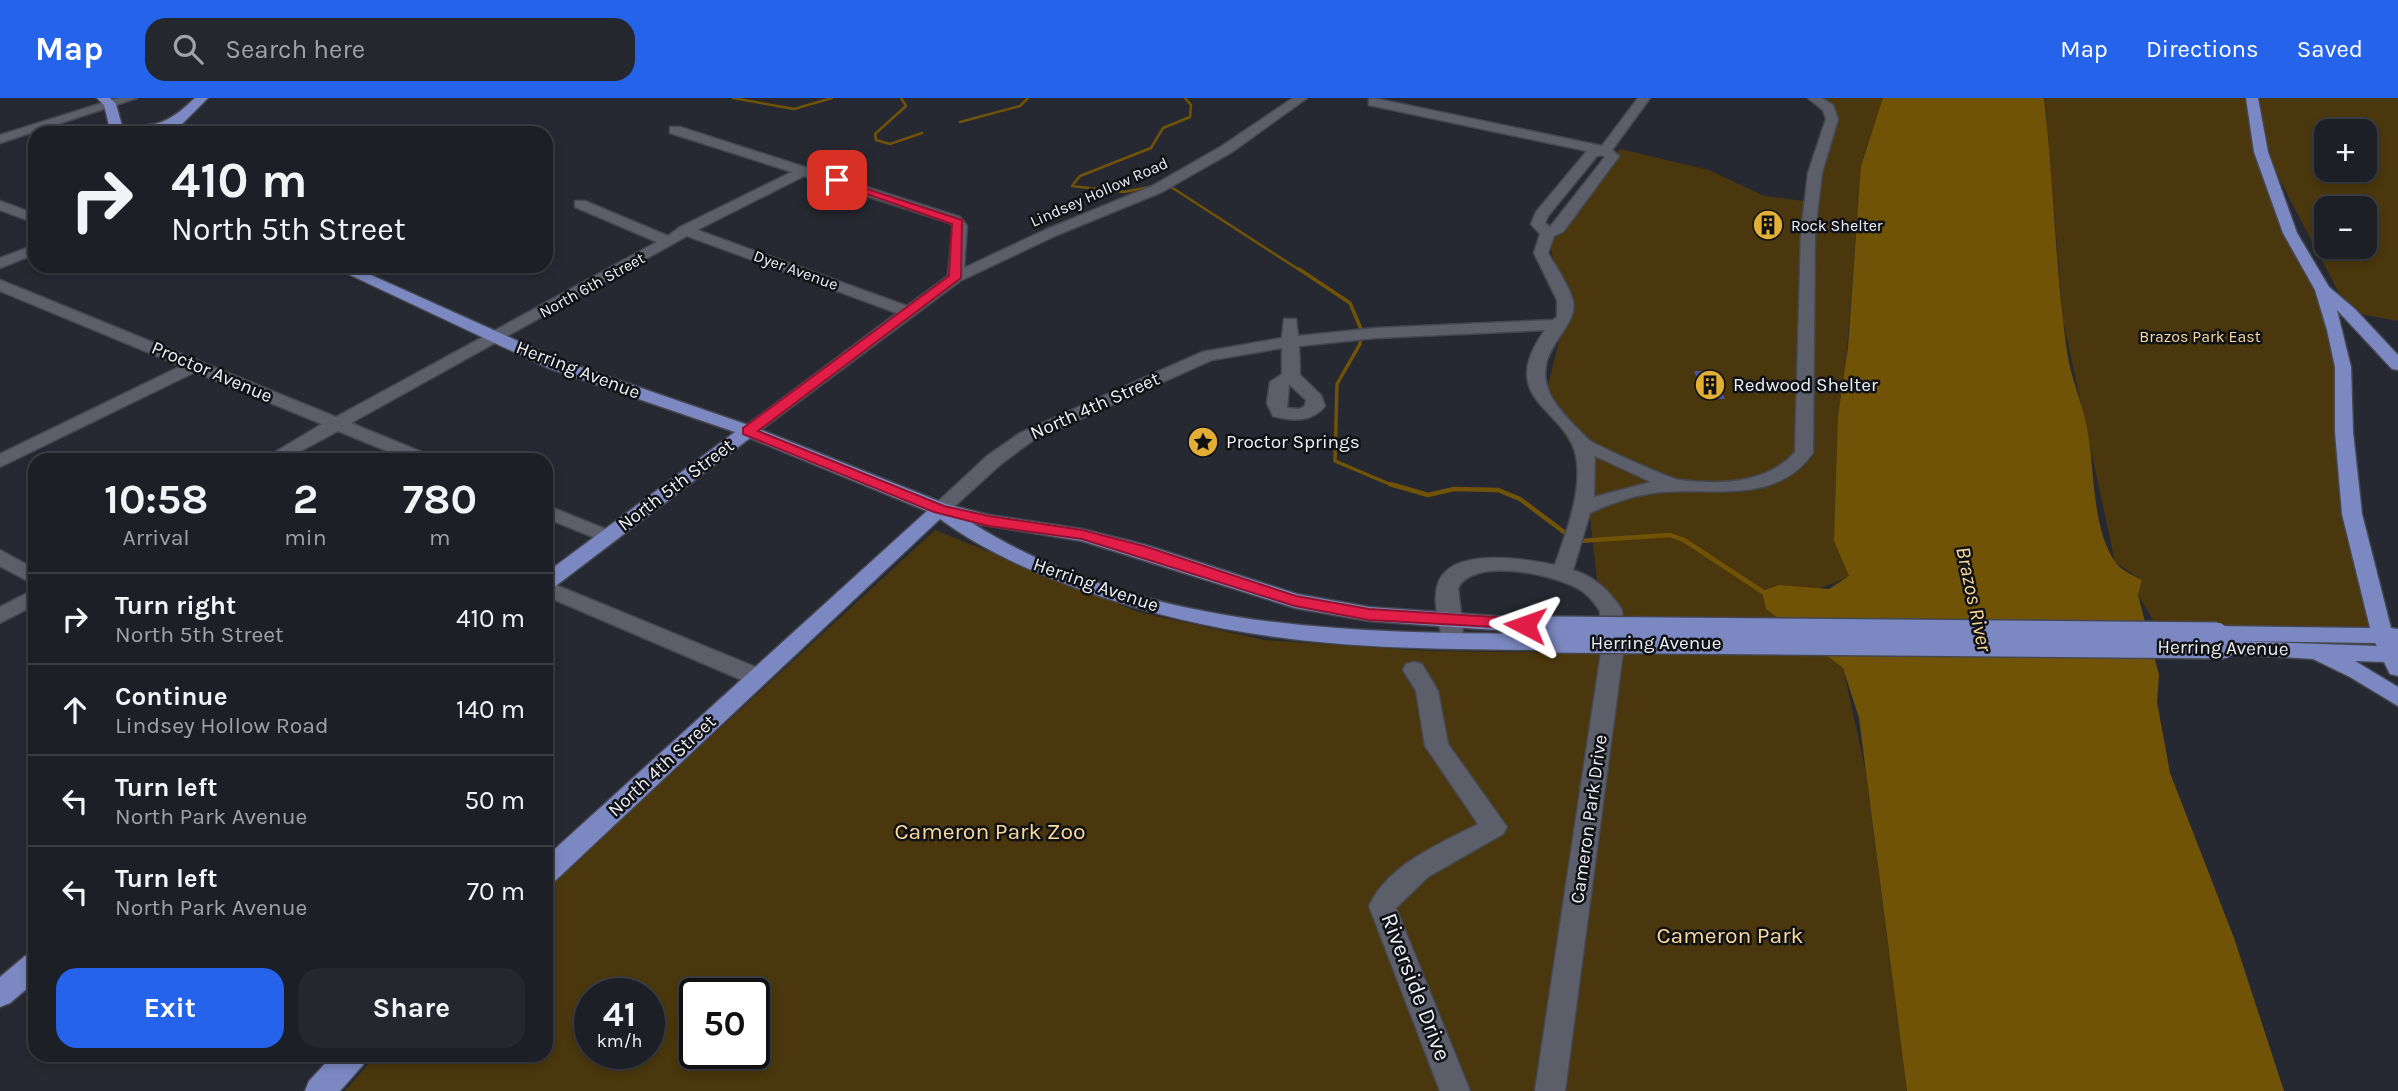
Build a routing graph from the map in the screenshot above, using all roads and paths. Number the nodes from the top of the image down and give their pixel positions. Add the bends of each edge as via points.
1 (131, 98) edge
2 (201, 98) edge
3 (1301, 98) edge
4 (1814, 98) edge
5 (2252, 98) edge
6 (106, 101) edge
7 (1373, 102) dead end
8 (1641, 102) edge
9 (177, 122) junction
10 (36, 126) edge
11 (114, 126) edge
12 (162, 126) edge
13 (173, 126) edge
14 (28, 129) edge
15 (675, 130) dead end
16 (0, 139) edge
17 (1605, 151) junction
18 (802, 172) junction
19 (580, 204) dead end
20 (0, 205) edge
21 (28, 216) edge
22 (685, 230) junction
23 (1548, 233) junction
24 (669, 242) junction
25 (28, 252) edge
26 (0, 263) edge
27 (354, 273) edge
28 (955, 278) junction
29 (0, 285) edge
30 (2323, 290) junction
31 (907, 311) junction
32 (1290, 322) dead end
33 (1556, 326) junction
34 (1520, 327) junction
35 (496, 337) junction
36 (1289, 342) junction
37 (1544, 348) junction
38 (195, 365) junction
39 (2398, 365) edge
40 (1291, 376) dead end
41 (334, 423) junction
42 (748, 431) junction
43 (1583, 444) junction
44 (283, 453) edge
45 (407, 453) edge
46 (0, 461) edge
47 (1676, 486) junction
48 (940, 509) junction
49 (1581, 510) junction
50 (553, 514) edge
51 (608, 537) junction
52 (0, 557) edge
53 (1562, 573) junction
54 (28, 574) edge
55 (553, 578) edge
56 (553, 591) edge
57 (28, 600) edge
58 (0, 616) edge
59 (1451, 630) junction
60 (2220, 640) junction
61 (2297, 649) junction
62 (2394, 650) edge
63 (1414, 670) dead end
64 (757, 677) junction
65 (2398, 698) edge
66 (553, 866) edge
67 (28, 971) edge
68 (0, 994) edge
69 (347, 1062) edge
70 (320, 1091) edge
71 (1455, 1091) edge
72 (1550, 1091) edge

1 - 6 street
2 - 9 main road
3 - 28 street, Lindsey Hollow Road via 1227,149 1163,185
4 - 47 street via 1829,108 1832,119 1815,173 1808,232 1804,453 1797,464 1766,482 1733,487
5 - 30 main road via 2261,152 2290,233
6 - 10 street
6 - 11 main road
7 - 17 street
8 - 17 street
9 - 12 main road
9 - 13 main road
14 - 16 street
15 - 18 street
17 - 23 street via 1612,156 1558,229
17 - 23 street via 1593,152 1541,215 1538,224
18 - 22 street, North 6th Street
18 - 28 street via 958,222
19 - 24 street
20 - 21 street
22 - 24 street, North 6th Street
22 - 31 street, Dyer Avenue
23 - 33 street via 1541,253 1565,300 1565,318
24 - 35 street, North 6th Street
25 - 26 street
27 - 35 main road, Herring Avenue
28 - 31 street, Lindsey Hollow Road
29 - 38 street, Proctor Avenue
30 - 39 main road
30 - 62 main road via 2343,367 2352,514
31 - 42 street, North 5th Street
32 - 36 street
33 - 34 street, North 4th Street
33 - 37 street
34 - 36 street, North 4th Street
34 - 37 street
35 - 41 street, North 6th Street
35 - 42 main road, Herring Avenue via 554,364
36 - 40 street
36 - 48 street, North 4th Street via 1208,356 1065,417 994,460
37 - 43 street via 1537,380 1544,401
38 - 41 street, Proctor Avenue
38 - 46 street
41 - 44 street, North 6th Street
41 - 45 street, Proctor Avenue
42 - 48 main road, Herring Avenue
42 - 51 main road, North 5th Street
43 - 47 street
43 - 49 street via 1587,490
47 - 49 street via 1636,490
48 - 59 main road, Herring Avenue via 1082,535 1295,601
48 - 59 main road, Herring Avenue via 974,535 1035,565 1167,610 1262,630 1318,636
48 - 64 main road, North 4th Street
49 - 53 street
50 - 51 street
51 - 55 main road, North 5th Street
52 - 54 street
53 - 59 street, Cameron Park Drive via 1513,565 1455,573 1447,585
53 - 72 street, Cameron Park Drive via 1598,593 1611,610 1613,628
56 - 64 street
57 - 58 street
59 - 60 main road, Herring Avenue, bridge
60 - 61 main road, Herring Avenue
60 - 62 main road, Herring Avenue
61 - 62 main road, Herring Avenue
61 - 65 main road via 2358,671
63 - 71 street, Riverside Drive via 1427,691 1437,746 1494,827 1420,866 1396,885 1382,906
64 - 66 main road, North 4th Street
67 - 68 main road
69 - 70 main road

